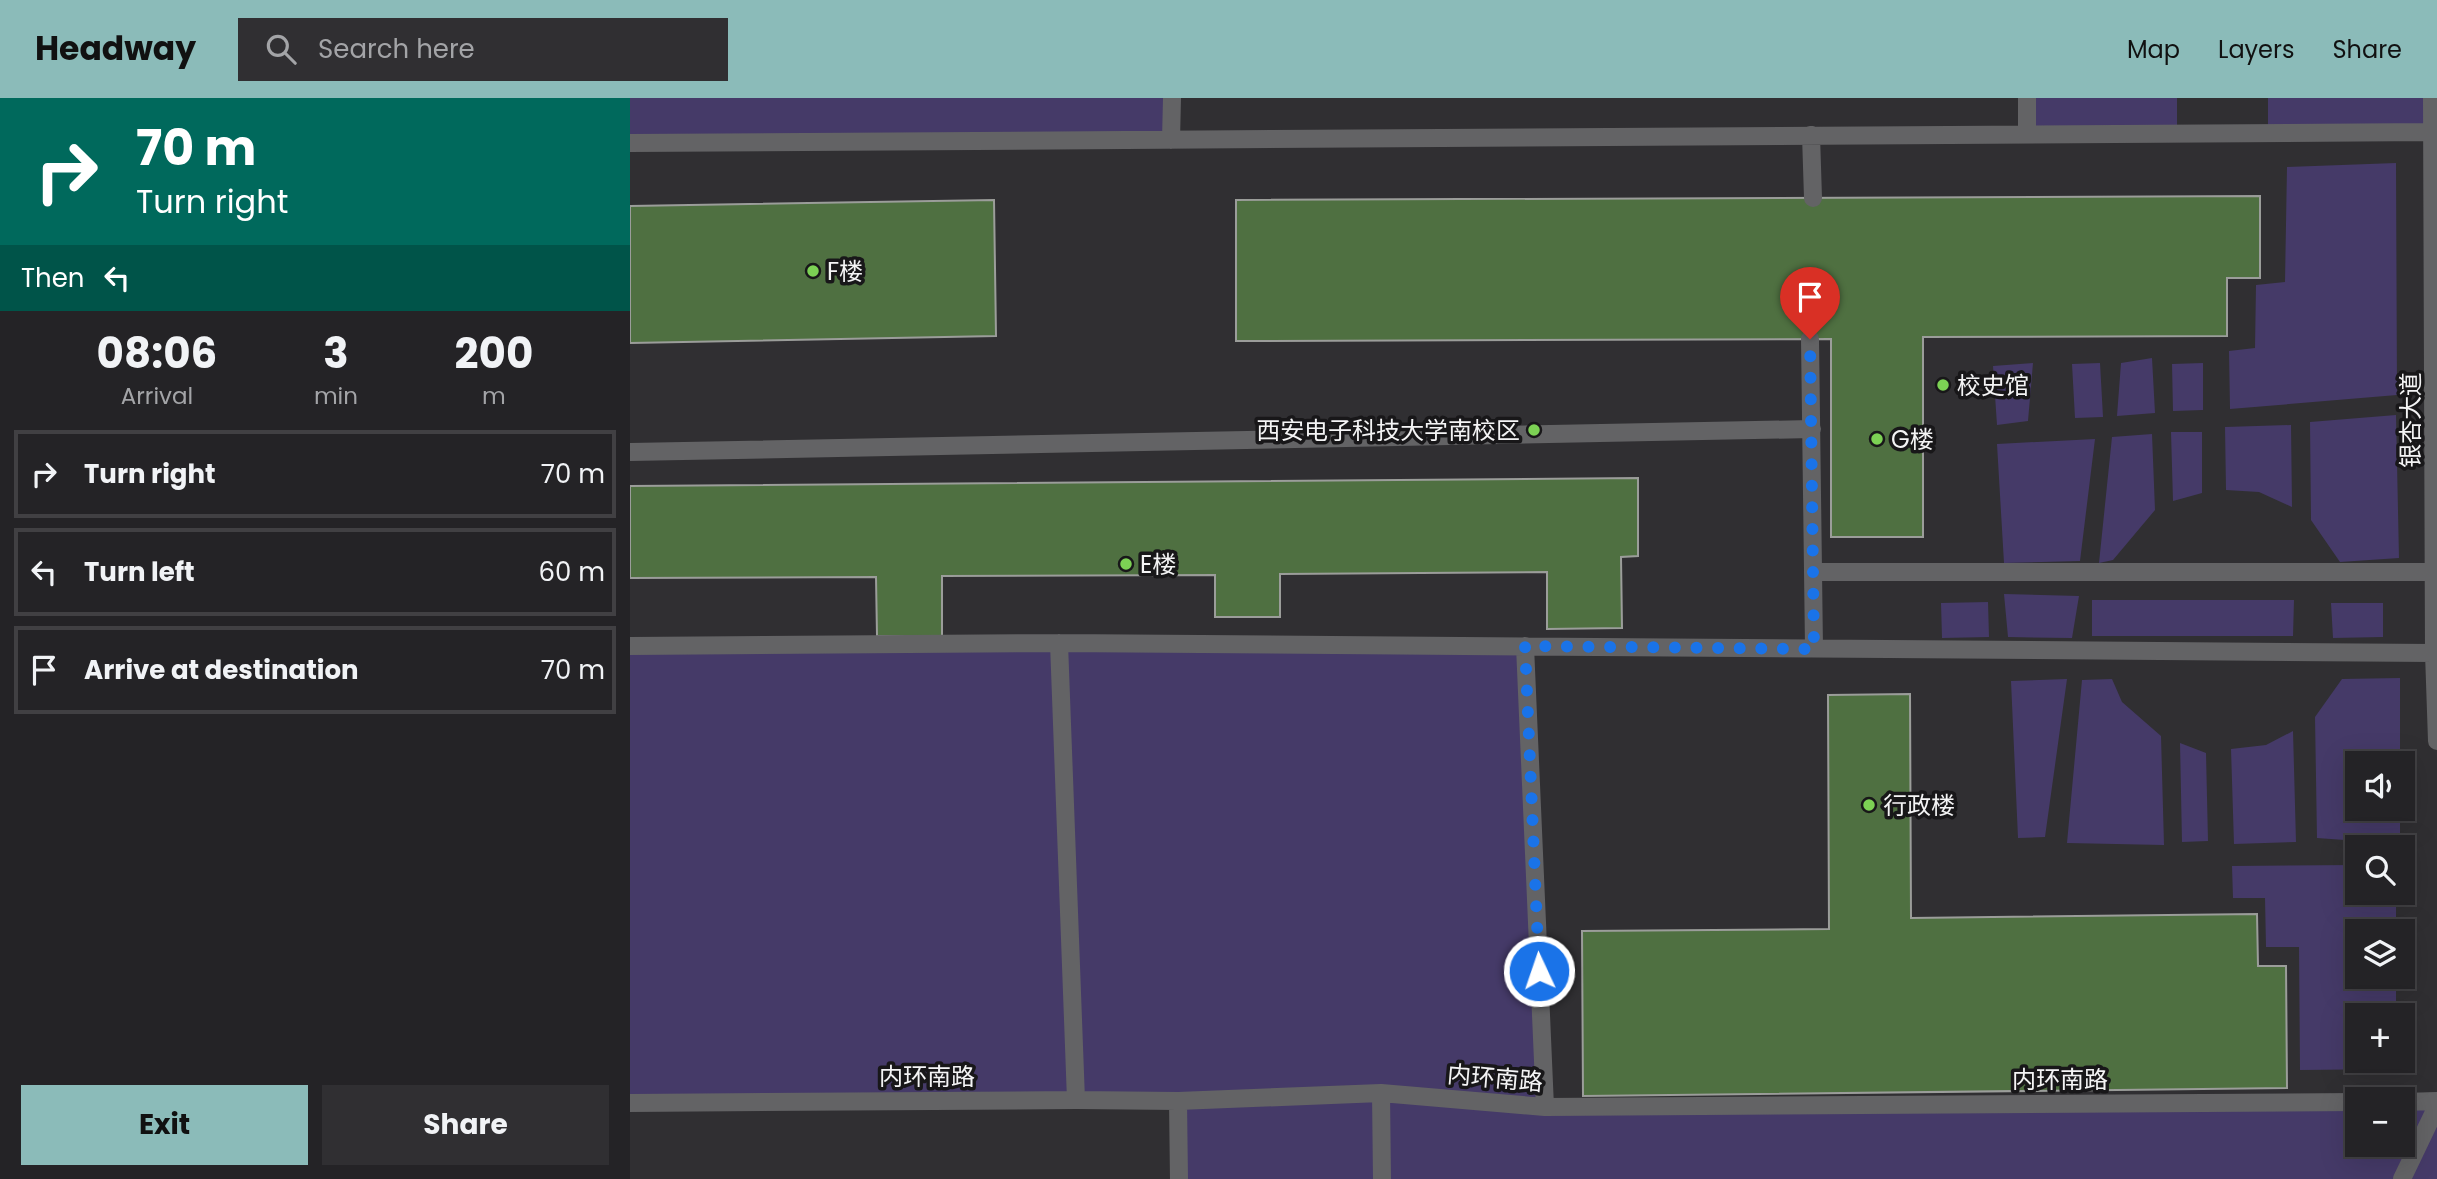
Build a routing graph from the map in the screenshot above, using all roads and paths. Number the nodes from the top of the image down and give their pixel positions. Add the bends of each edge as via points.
1 (1172, 98) edge
2 (2027, 98) edge
3 (2432, 98) edge
4 (2432, 132) junction
5 (2027, 133) junction
6 (1811, 135) junction
7 (1171, 139) junction
8 (630, 143) edge
9 (1813, 198) dead end
10 (1810, 339) dead end
11 (1812, 429) junction
12 (630, 452) edge
13 (2436, 472) edge
14 (1813, 572) junction
15 (2435, 572) junction
16 (1059, 643) junction
17 (630, 646) edge
18 (1525, 646) junction
19 (1814, 649) junction
20 (2434, 653) junction
21 (2437, 741) edge
22 (1381, 1093) junction
23 (1076, 1100) junction
24 (1178, 1101) junction
25 (2345, 1102) edge
26 (630, 1103) edge
27 (2415, 1103) edge
28 (2437, 1104) edge
29 (1545, 1107) junction
30 (1179, 1179) edge
31 (1382, 1179) edge
32 (2402, 1179) edge

1 - 7 lane
2 - 5 lane
3 - 4 lane, 银杏大道
4 - 5 lane
4 - 13 lane, 银杏大道
5 - 6 lane
6 - 7 lane
6 - 9 lane
7 - 8 lane
10 - 11 lane
11 - 12 lane
11 - 14 lane
13 - 15 lane, 银杏大道
14 - 15 lane
14 - 19 lane
15 - 20 lane, 银杏大道
16 - 17 lane
16 - 18 lane
16 - 23 lane
18 - 19 lane
18 - 29 lane
19 - 20 lane
20 - 21 lane, 银杏大道
22 - 24 lane, 内环南路
22 - 29 lane, 内环南路
22 - 31 lane
23 - 24 lane, 内环南路
23 - 26 lane, 内环南路
24 - 30 lane
25 - 29 lane, 内环南路
27 - 28 lane
28 - 32 lane

